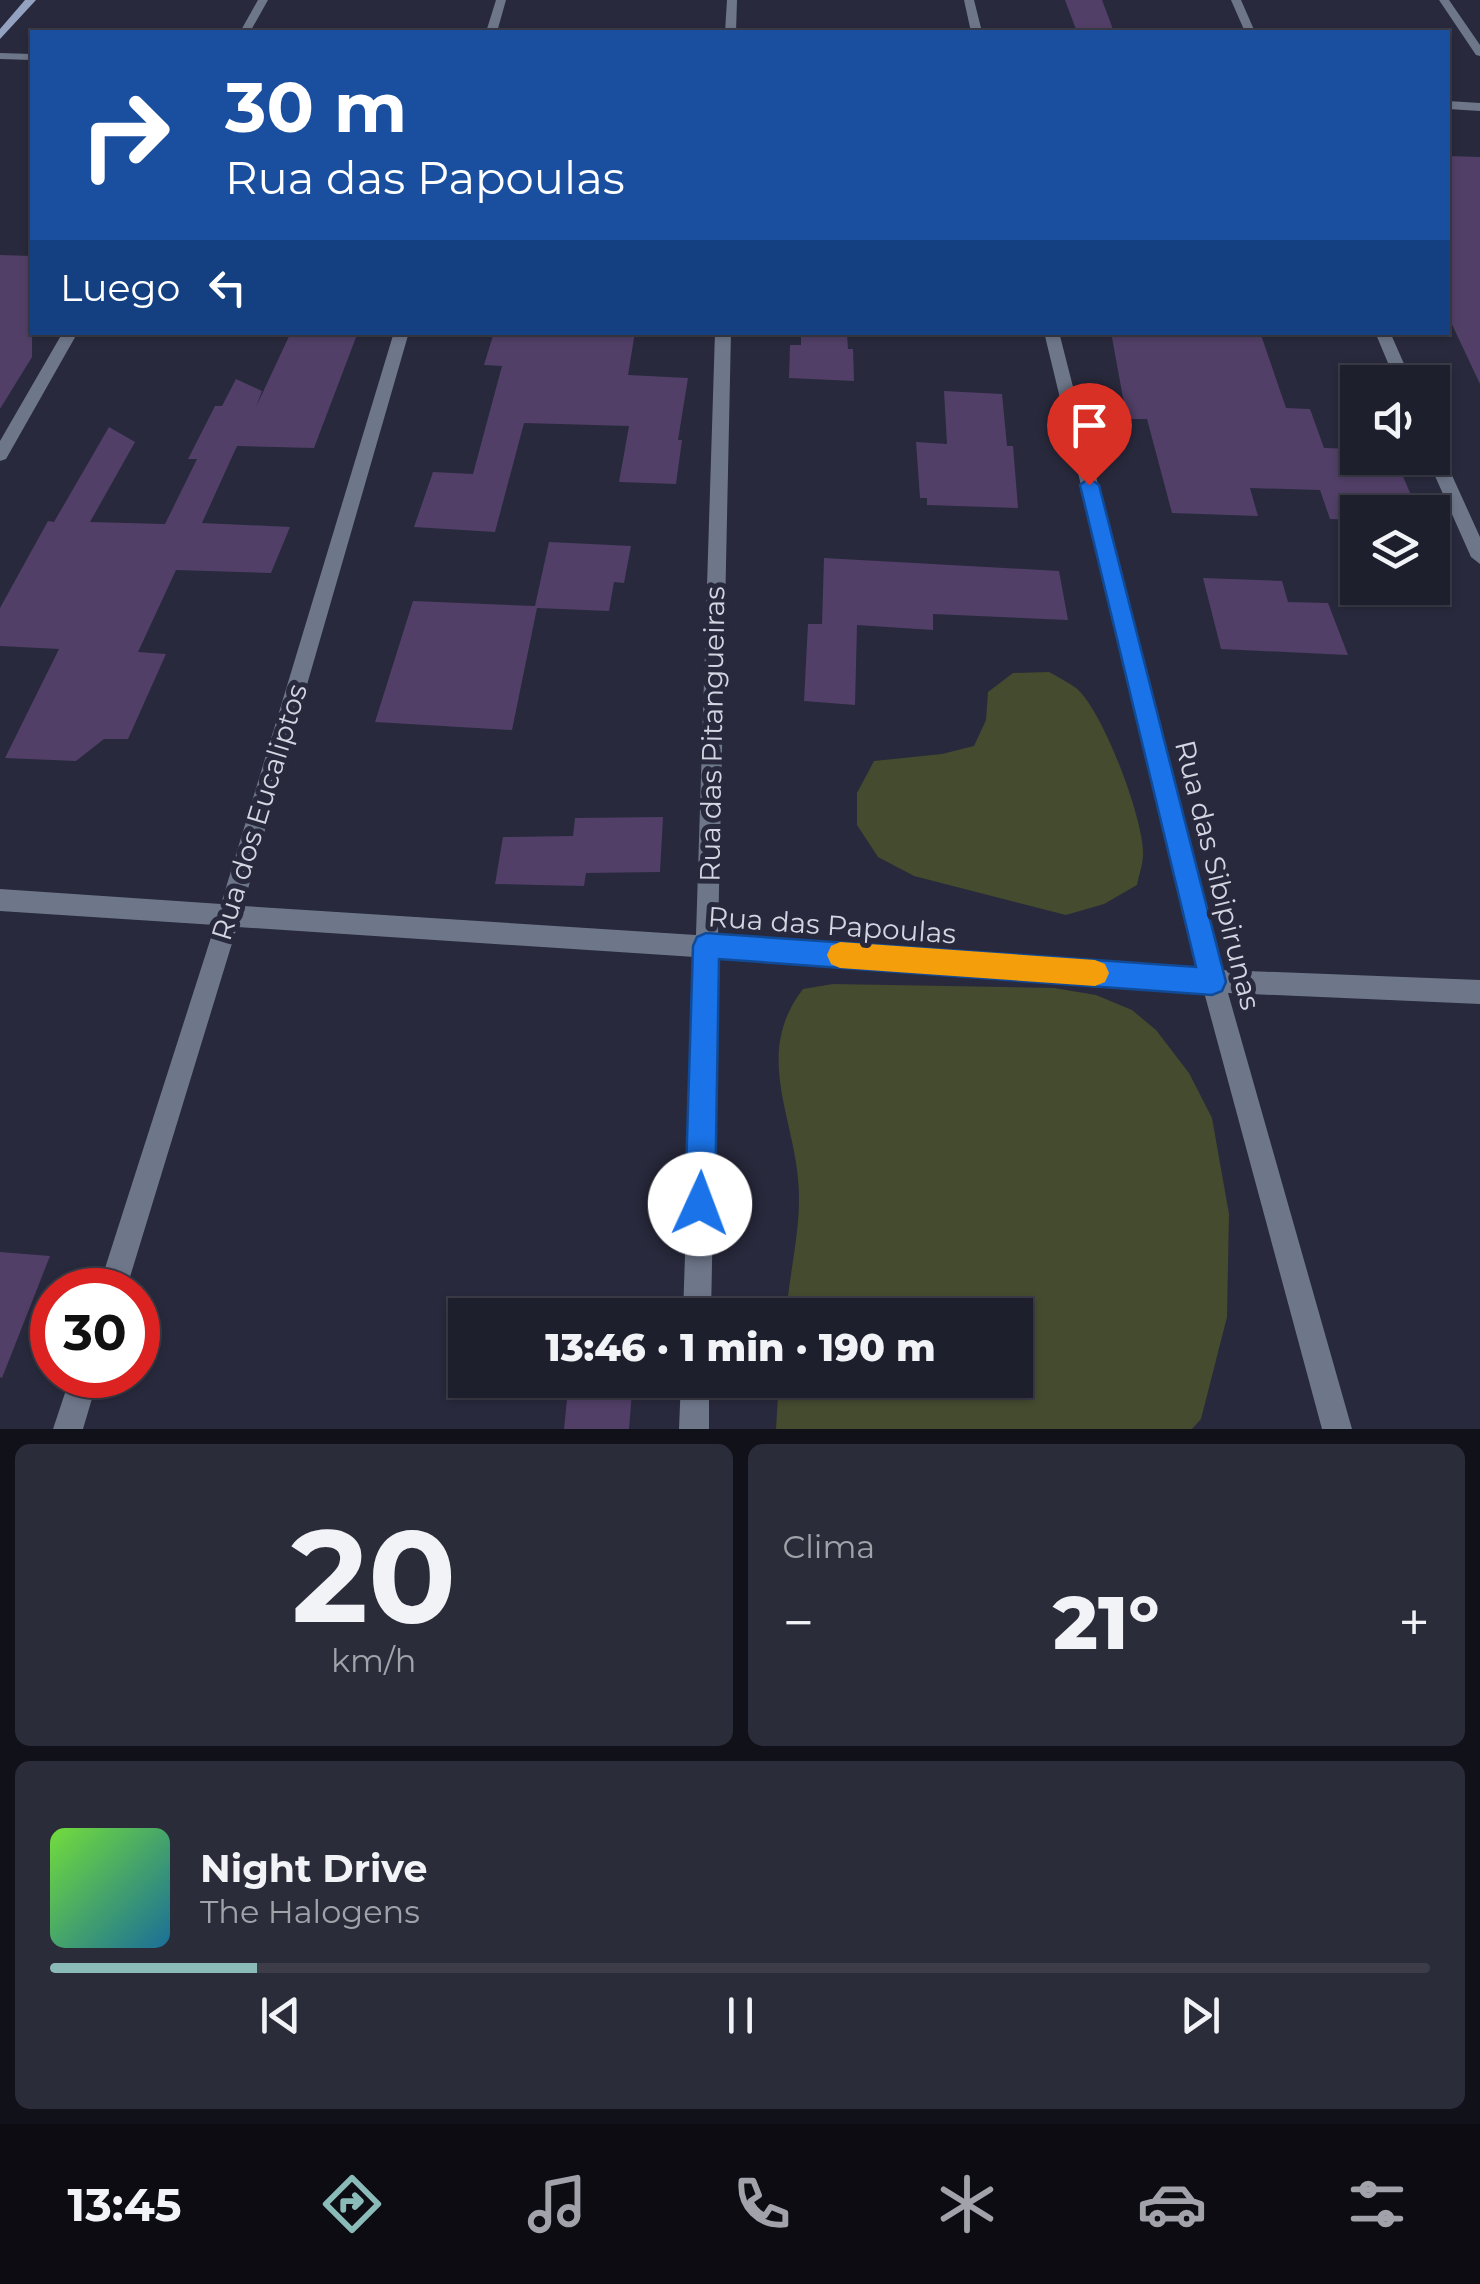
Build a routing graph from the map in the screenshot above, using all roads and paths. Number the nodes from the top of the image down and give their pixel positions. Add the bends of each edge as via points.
1 (30, 0) edge
2 (263, 0) edge
3 (502, 0) edge
4 (732, 0) edge
5 (968, 0) edge
6 (1236, 0) edge
7 (1444, 0) edge
8 (246, 30) edge
9 (493, 30) edge
10 (731, 30) edge
11 (976, 30) edge
12 (1249, 30) edge
13 (0, 36) edge
14 (1480, 53) edge
15 (0, 56) edge
16 (30, 57) edge
17 (1450, 106) edge
18 (1480, 107) edge
19 (69, 335) edge
20 (401, 335) edge
21 (722, 335) edge
22 (1053, 335) edge
23 (1383, 335) edge
24 (1397, 365) edge
25 (0, 455) edge
26 (1444, 475) edge
27 (1480, 557) edge
28 (0, 900) edge
29 (228, 916) junction
30 (706, 946) junction
31 (1212, 982) junction
32 (1480, 992) edge
33 (119, 1268) edge
34 (697, 1298) edge
35 (78, 1398) edge
36 (695, 1398) edge
37 (68, 1429) edge
38 (694, 1429) edge
39 (1337, 1429) edge

1 - 13 street
2 - 8 street
3 - 9 street
4 - 10 street
5 - 11 street
6 - 12 street
7 - 14 street
15 - 16 street
17 - 18 street
19 - 25 street
20 - 29 street, Rua dos Eucaliptos
21 - 30 street, Rua das Pitangueiras
22 - 31 street, Rua das Sibipirunas
23 - 24 street
26 - 27 street
28 - 29 street, Rua das Papoulas
29 - 30 street, Rua das Papoulas
29 - 33 street, Rua dos Eucaliptos
30 - 31 street, Rua das Papoulas
30 - 34 street, Rua das Pitangueiras
31 - 32 street, Rua das Papoulas
31 - 39 street, Rua das Sibipirunas
35 - 37 street
36 - 38 street

